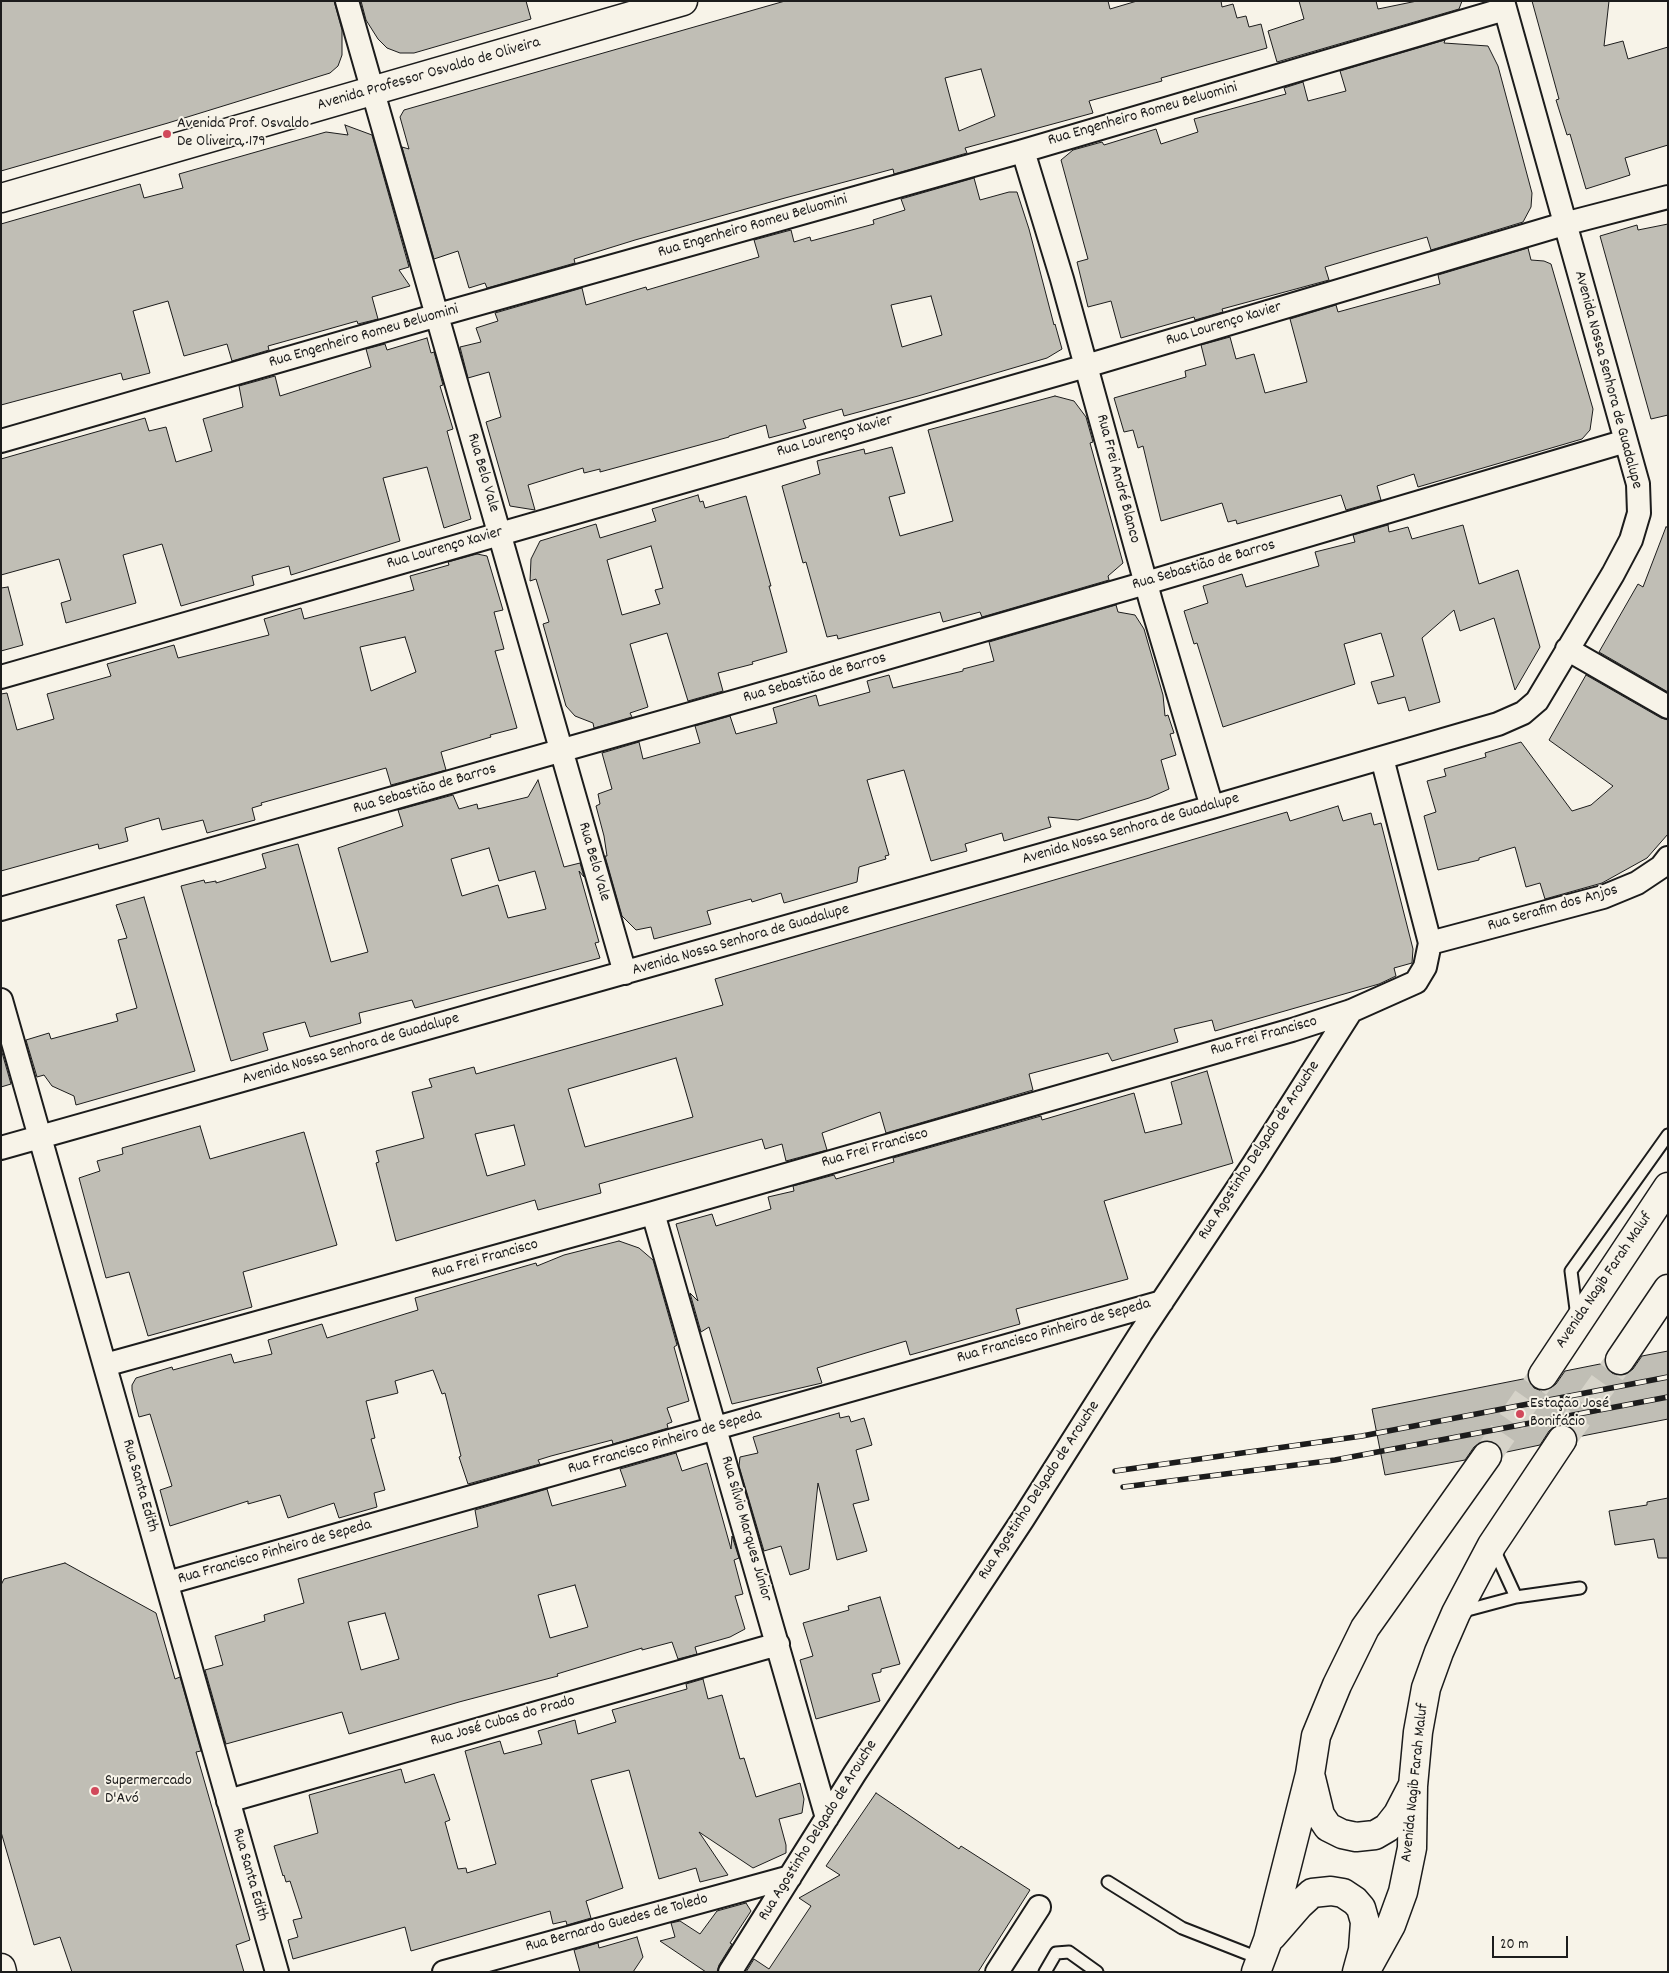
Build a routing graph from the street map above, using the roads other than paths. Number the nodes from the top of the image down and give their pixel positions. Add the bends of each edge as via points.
1 (347, 1) edge
2 (684, 1) edge
3 (1504, 5) edge
4 (373, 91) junction
5 (1023, 151) junction
6 (1668, 196) edge
7 (1, 198) edge
8 (1564, 224) junction
9 (438, 315) junction
10 (1086, 366) junction
11 (1, 441) edge
12 (1626, 441) junction
13 (499, 533) junction
14 (1146, 583) junction
15 (1567, 649) junction
16 (1, 677) edge
17 (1668, 707) edge
18 (561, 751) junction
19 (1382, 758) junction
20 (1212, 807) junction
21 (1668, 858) edge
22 (1, 909) edge
23 (1430, 943) junction
24 (625, 973) junction
25 (1, 1000) edge
26 (1351, 1012) junction
27 (1668, 1135) edge
28 (40, 1137) junction
29 (1, 1148) edge
30 (1668, 1187) edge
31 (653, 1213) junction
32 (1665, 1295) edge
33 (1162, 1302) junction
34 (1578, 1322) junction
35 (1620, 1360) tunnel mouth
36 (105, 1366) junction
37 (1543, 1375) tunnel mouth
38 (716, 1429) junction
39 (1562, 1440) tunnel mouth
40 (1487, 1456) tunnel mouth
41 (1492, 1545) junction
42 (167, 1584) junction
43 (1580, 1588) dead end
44 (1516, 1597) junction
45 (1456, 1613) junction
46 (778, 1644) junction
47 (1310, 1774) junction
48 (1413, 1786) junction
49 (228, 1801) junction
50 (827, 1818) junction
51 (790, 1877) junction
52 (1108, 1882) dead end
53 (1038, 1907) dead end
54 (1261, 1957) edge
55 (277, 1972) edge
56 (444, 1972) edge
57 (730, 1972) edge
58 (997, 1972) edge
59 (1045, 1972) edge
60 (1097, 1972) edge
61 (1357, 1972) edge
62 (1365, 1972) edge

1 - 4 street, Rua Belo Vale
2 - 4 main road, Avenida Professor Osvaldo de Oliveira
3 - 5 street, Rua Engenheiro Romeu Beluomini
3 - 8 street, Avenida Nossa Senhora de Guadalupe
4 - 7 main road, Avenida Professor Osvaldo de Oliveira
4 - 9 street, Rua Belo Vale
5 - 9 street, Rua Engenheiro Romeu Beluomini
5 - 10 street, Rua Frei André Blanco
6 - 8 street, Rua Lourenço Xavier
8 - 10 street, Rua Lourenço Xavier
8 - 12 street, Avenida Nossa Senhora de Guadalupe
9 - 11 street, Rua Engenheiro Romeu Beluomini
9 - 13 street, Rua Belo Vale
10 - 13 street, Rua Lourenço Xavier
10 - 14 street, Rua Frei André Blanco
12 - 14 street, Rua Sebastião de Barros
12 - 15 street, Avenida Nossa Senhora de Guadalupe via 1638,484 1639,513 1631,540
13 - 16 street, Rua Lourenço Xavier
13 - 18 street, Rua Belo Vale
14 - 18 street, Rua Sebastião de Barros
14 - 20 street, Rua Frei André Blanco
15 - 17 street
15 - 19 street, Avenida Nossa Senhora de Guadalupe via 1537,701 1523,713 1498,724
18 - 22 street, Rua Sebastião de Barros
18 - 24 street, Rua Belo Vale
19 - 20 street, Avenida Nossa Senhora de Guadalupe
19 - 23 street, Rua Frei Francisco
20 - 24 street, Avenida Nossa Senhora de Guadalupe
21 - 23 street, Rua Serafim dos Anjos via 1638,883 1603,897
23 - 26 street, Rua Frei Francisco via 1425,968 1416,982
24 - 28 street, Avenida Nossa Senhora de Guadalupe
25 - 28 street, Rua Santa Edith
26 - 31 street, Rua Frei Francisco
26 - 33 street, Rua Agostinho Delgado de Arouche
27 - 34 lane via 1571,1271
28 - 29 street, Avenida Nossa Senhora de Guadalupe
28 - 36 street, Rua Santa Edith
30 - 34 main road, Avenida Nagib Farah Maluf
31 - 36 street, Rua Frei Francisco
31 - 38 street, Rua Sílvio Marques Júnior
32 - 35 main road
33 - 38 street, Rua Francisco Pinheiro de Sepeda
33 - 50 street, Rua Agostinho Delgado de Arouche
34 - 37 main road, Avenida Nagib Farah Maluf
36 - 42 street, Rua Santa Edith
38 - 42 street, Rua Francisco Pinheiro de Sepeda
38 - 46 street, Rua Sílvio Marques Júnior
39 - 41 main road, Avenida Nagib Farah Maluf
40 - 47 main road via 1366,1628 1316,1736
41 - 44 lane
41 - 45 main road, Avenida Nagib Farah Maluf
42 - 49 street, Rua Santa Edith
43 - 44 lane
44 - 45 lane
45 - 48 main road, Avenida Nagib Farah Maluf via 1426,1688
46 - 49 street, Rua José Cubas do Prado
46 - 50 street, Rua Sílvio Marques Júnior
47 - 48 main road via 1320,1815 1328,1827 1356,1837 1374,1835 1387,1828
47 - 54 main road
48 - 62 main road, Avenida Nagib Farah Maluf via 1412,1848 1403,1892 1391,1925
49 - 55 street, Rua Santa Edith
50 - 51 street, Rua Agostinho Delgado de Arouche
51 - 56 street, Rua Bernardo Guedes de Toledo
51 - 57 street, Rua Agostinho Delgado de Arouche
52 - 54 lane via 1182,1928
53 - 58 street
54 - 61 main road via 1299,1905 1312,1893 1331,1891 1343,1893 1361,1908 1365,1922
59 - 60 lane via 1056,1953 1069,1952

